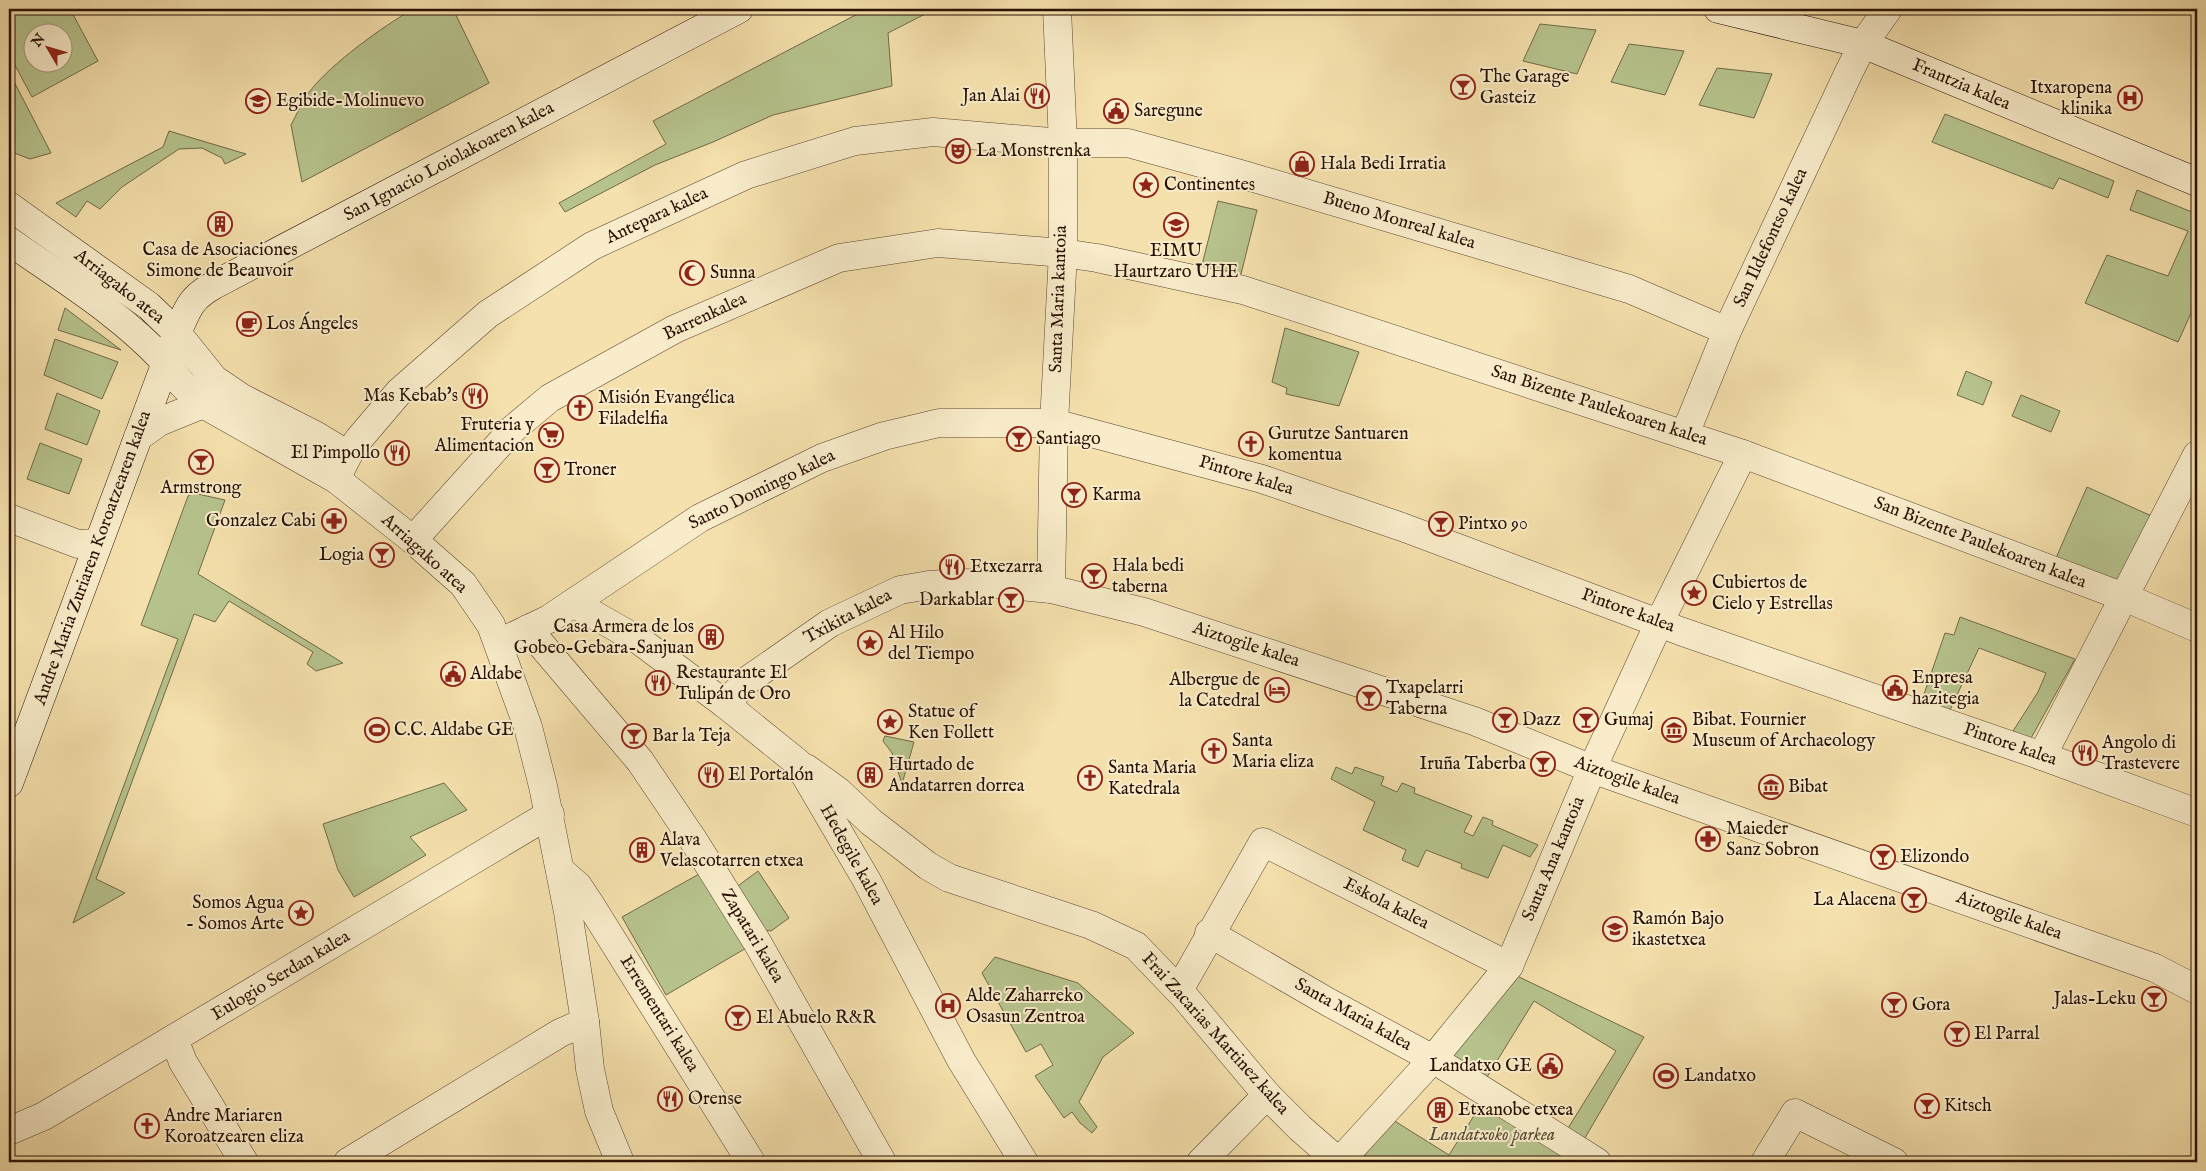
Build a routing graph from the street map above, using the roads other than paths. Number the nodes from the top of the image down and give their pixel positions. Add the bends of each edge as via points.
1 (739, 9) edge
2 (1057, 9) edge
3 (1718, 9) edge
4 (1888, 9) edge
5 (1863, 44) junction
6 (1063, 143) junction
7 (2197, 182) edge
8 (9, 206) edge
9 (9, 241) edge
10 (1063, 253) junction
11 (1727, 331) junction
12 (177, 333) junction
13 (166, 362) junction
14 (203, 404) junction
15 (1054, 423) junction
16 (1685, 434) junction
17 (138, 437) junction
18 (1743, 454) junction
19 (348, 455) junction
20 (2197, 455) edge
21 (336, 479) junction
22 (2188, 498) edge
23 (9, 518) edge
24 (413, 540) junction
25 (98, 543) junction
26 (1051, 589) junction
27 (2124, 597) junction
28 (573, 603) junction
29 (1659, 623) junction
30 (2197, 628) edge
31 (528, 629) junction
32 (499, 643) junction
33 (725, 704) junction
34 (2042, 756) junction
35 (798, 763) junction
36 (1592, 769) junction
37 (9, 784) edge
38 (2197, 813) edge
39 (550, 814) junction
40 (560, 870) junction
41 (1209, 933) junction
42 (1509, 966) junction
43 (1179, 990) junction
44 (2197, 990) edge
45 (585, 1022) junction
46 (174, 1039) junction
47 (1433, 1059) junction
48 (1267, 1095) junction
49 (9, 1131) edge
50 (244, 1162) edge
51 (348, 1162) edge
52 (620, 1162) edge
53 (751, 1162) edge
54 (882, 1162) edge
55 (1024, 1162) edge
56 (1201, 1162) edge
57 (1339, 1162) edge
58 (1597, 1162) edge
59 (1765, 1162) edge
60 (1894, 1162) edge

1 - 12 street, San Ignacio Loiolakoaren kalea via 199,294
2 - 6 street, Santa Maria kantoia
3 - 5 street, Frantzia kalea
4 - 5 street, San Ildefontso kalea
5 - 7 street, Frantzia kalea
5 - 11 street, San Ildefontso kalea
6 - 10 street, Santa Maria kantoia
6 - 11 street, Bueno Monreal kalea via 1128,143 1244,174 1629,289
6 - 19 street, Antepara kalea via 933,132 855,141 746,175 592,246 488,314 399,392
8 - 12 street, Arriagako atea via 149,306
9 - 13 street, Arriagako atea via 120,319
10 - 15 street, Santa Maria kantoia
10 - 16 street, San Bizente Paulekoaren kalea via 1243,290
10 - 24 street, Barrenkalea via 938,242 839,258 675,329 550,398 513,429
11 - 16 street, San Ildefontso kalea
12 - 13 street, Andre Maria Zuriaren Koroatzearen kalea
12 - 19 street, Arriagako atea via 214,379 242,398
13 - 14 street, Arriagako atea via 182,384
13 - 17 street, Andre Maria Zuriaren Koroatzearen kalea
14 - 17 street via 159,422
14 - 21 street, Arriagako atea
15 - 26 street, Santa Maria kantoia
15 - 28 street, Santo Domingo kalea via 939,423 884,436 822,458 700,518
15 - 29 street, Pintore kalea via 1262,479 1402,527
16 - 18 street, San Bizente Paulekoaren kalea
17 - 25 street, Andre Maria Zuriaren Koroatzearen kalea
18 - 27 street, San Bizente Paulekoaren kalea
18 - 29 street, Santa Ana kantoia
19 - 21 street, Antepara kalea
20 - 22 street
21 - 24 street, Arriagako atea
22 - 27 street
23 - 25 street via 78,544
24 - 32 street, Arriagako atea via 463,584 482,608
25 - 37 street, Andre Maria Zuriaren Koroatzearen kalea
26 - 33 street, Txikita kalea via 960,583 900,590 823,628 748,680
26 - 36 street, Aiztogile kalea via 1144,612 1346,677 1474,721
27 - 30 street, San Bizente Paulekoaren kalea
27 - 34 street
28 - 31 street, Santo Domingo kalea
28 - 33 street, Hedegile kalea via 640,641
29 - 34 street, Pintore kalea
29 - 36 street, Santa Ana kantoia
31 - 32 street, Santo Domingo kalea
31 - 54 street, Zapatari kalea via 640,761 686,830 757,942
32 - 39 street, Arriagako atea via 528,727
33 - 35 street, Hedegile kalea
34 - 38 street, Pintore kalea
35 - 43 street, Frai Zacarias Martinez kalea via 948,878 1091,925 1136,946
35 - 55 street, Hedegile kalea via 866,880 960,1060
36 - 42 street, Santa Ana kantoia
36 - 44 street, Aiztogile kalea via 2155,968
39 - 40 street, Arriagako atea
39 - 46 street, Eulogio Serdan kalea
40 - 45 street, Arriagako atea
40 - 53 street, Errementari kalea via 578,886 588,901
41 - 42 street, Eskola kalea via 1263,842
41 - 43 street
41 - 47 street, Santa Maria kalea
42 - 47 street, Santa Ana kantoia
43 - 48 street, Frai Zacarias Martinez kalea
45 - 51 street via 560,1033
45 - 52 street, Arriagako atea via 599,1111
46 - 49 street, Eulogio Serdan kalea via 44,1116
46 - 50 street via 183,1062
47 - 57 street, Santa Ana kantoia
47 - 58 street, Santa Maria kalea
48 - 56 street
48 - 57 street, Frai Zacarias Martinez kalea
59 - 60 street via 1795,1113

